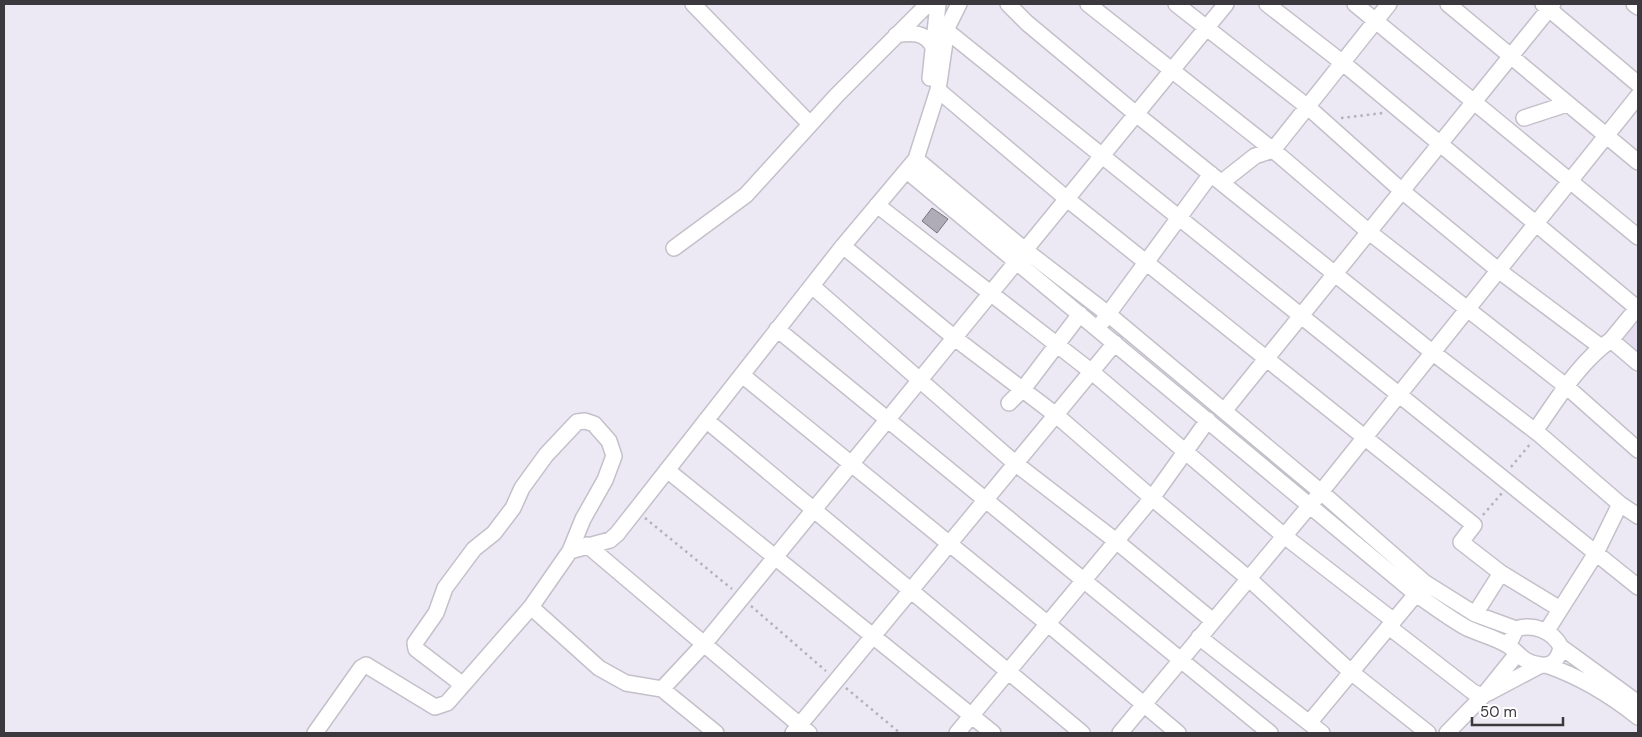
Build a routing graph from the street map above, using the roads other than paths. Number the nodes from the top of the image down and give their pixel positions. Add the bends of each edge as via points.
1 (693, 4) edge
2 (928, 4) edge
3 (938, 4) edge
4 (959, 4) edge
5 (1008, 4) edge
6 (1088, 4) edge
7 (1176, 4) edge
8 (1226, 4) edge
9 (1267, 4) edge
10 (1355, 4) edge
11 (1390, 4) edge
12 (1448, 4) edge
13 (1634, 4) edge
14 (1548, 5) edge
15 (1638, 7) edge
16 (1375, 22) junction
17 (1207, 27) junction
18 (946, 31) junction
19 (896, 35) junction
20 (933, 46) junction
21 (1512, 55) junction
22 (1343, 63) junction
23 (1171, 71) junction
24 (1638, 84) edge
25 (938, 90) junction
26 (1638, 96) edge
27 (1474, 101) junction
28 (1567, 104) junction
29 (931, 107) junction
30 (1309, 108) junction
31 (1136, 114) junction
32 (1524, 118) dead end
33 (810, 124) junction
34 (1606, 136) junction
35 (1440, 145) junction
36 (1273, 150) junction
37 (1102, 156) junction
38 (1638, 162) edge
39 (911, 165) junction
40 (1216, 178) junction
41 (1569, 181) junction
42 (1402, 191) junction
43 (1067, 199) junction
44 (877, 205) junction
45 (1179, 218) junction
46 (1536, 223) junction
47 (1369, 232) junction
48 (1638, 237) edge
49 (843, 246) junction
50 (674, 248) dead end
51 (1021, 256) junction
52 (1146, 262) junction
53 (1498, 270) junction
54 (1336, 273) junction
55 (812, 286) junction
56 (992, 294) junction
57 (1638, 307) edge
58 (1467, 308) junction
59 (1080, 314) junction
60 (1108, 314) junction
61 (1301, 316) junction
62 (1097, 328) junction
63 (777, 329) junction
64 (956, 339) junction
65 (1115, 343) junction
66 (1606, 344) junction
67 (1057, 345) junction
68 (1432, 352) junction
69 (1267, 359) junction
70 (1638, 363) edge
71 (1092, 372) junction
72 (742, 375) junction
73 (920, 380) junction
74 (1566, 387) junction
75 (1024, 388) junction
76 (1398, 394) junction
77 (1009, 403) dead end
78 (1224, 411) junction
79 (1056, 414) junction
80 (706, 420) junction
81 (888, 420) junction
82 (1208, 420) junction
83 (1537, 432) junction
84 (1364, 437) junction
85 (1638, 450) edge
86 (1186, 452) junction
87 (852, 464) junction
88 (1016, 464) junction
89 (667, 470) junction
90 (1321, 492) junction
91 (1152, 498) junction
92 (986, 500) junction
93 (1309, 505) junction
94 (1632, 509) edge
95 (814, 510) junction
96 (1283, 536) junction
97 (1116, 540) junction
98 (950, 544) junction
99 (587, 545) junction
100 (570, 551) junction
101 (1596, 553) junction
102 (775, 557) junction
103 (1501, 573) junction
104 (1248, 578) junction
105 (1083, 580) junction
106 (1638, 587) edge
107 (911, 591) junction
108 (1416, 594) junction
109 (531, 607) junction
110 (1560, 609) junction
111 (1474, 614) junction
112 (1213, 621) junction
113 (1048, 624) junction
114 (1391, 624) junction
115 (1516, 629) junction
116 (1546, 632) junction
117 (872, 637) junction
118 (1199, 637) junction
119 (705, 643) junction
120 (1561, 648) junction
121 (1513, 651) junction
122 (1180, 660) junction
123 (1544, 665) junction
124 (1008, 672) junction
125 (1351, 672) junction
126 (463, 685) junction
127 (662, 689) junction
128 (1483, 696) junction
129 (1638, 703) edge
130 (1144, 704) junction
131 (972, 716) junction
132 (1638, 717) edge
133 (1309, 723) junction
134 (801, 731) edge
135 (315, 733) edge
136 (716, 733) edge
137 (956, 733) edge
138 (994, 733) edge
139 (1082, 733) edge
140 (1120, 733) edge
141 (1178, 733) edge
142 (1270, 733) edge
143 (1322, 733) edge
144 (1428, 733) edge
145 (1447, 733) edge

1 - 33 street
2 - 19 street
3 - 20 street
4 - 18 street
5 - 31 street
6 - 23 street
7 - 17 street
8 - 17 street
9 - 22 street
10 - 16 street
11 - 16 street
12 - 21 street
13 - 15 street
14 - 21 street
14 - 24 street
16 - 22 street
16 - 27 street
17 - 23 street
17 - 30 street
18 - 25 street
18 - 37 street
19 - 20 street via 921,35 928,38
19 - 33 street
20 - 29 street via 929,86
21 - 27 street
21 - 28 street
22 - 30 street
22 - 35 street
23 - 31 street
23 - 36 street
25 - 29 street
25 - 43 street
26 - 34 street
27 - 35 street
27 - 41 street
28 - 32 street
28 - 34 street
29 - 39 street
30 - 36 street
30 - 42 street
31 - 37 street
31 - 40 street
33 - 50 street via 746,196
34 - 38 street
34 - 41 street
35 - 42 street
35 - 46 street
36 - 40 street via 1255,156
36 - 47 street
37 - 43 street
37 - 45 street
39 - 44 street
39 - 51 street
40 - 45 street
40 - 54 street
41 - 46 street
41 - 48 street
42 - 47 street
42 - 53 street
43 - 51 street
43 - 52 street
44 - 49 street
44 - 56 street
45 - 52 street
45 - 61 street
46 - 53 street
46 - 57 street
47 - 54 street
47 - 58 street
49 - 55 street
49 - 64 street
51 - 56 street
51 - 59 street
51 - 60 street
52 - 60 street
52 - 69 street
53 - 58 street
53 - 66 street
54 - 61 street
54 - 68 street
55 - 63 street
55 - 73 street
56 - 64 street
56 - 67 street
57 - 66 street
58 - 68 street
58 - 74 street
59 - 62 street
59 - 67 street
60 - 62 street
60 - 78 street
61 - 69 street
61 - 76 street
62 - 65 street
63 - 72 street
63 - 81 street
64 - 73 street
64 - 75 street
65 - 71 street
65 - 82 street
66 - 70 street
66 - 74 street
67 - 71 street
67 - 75 street
68 - 76 street
68 - 83 street
69 - 78 street
69 - 84 street
71 - 79 street
71 - 86 street
72 - 80 street
72 - 87 street
73 - 81 street
73 - 88 street
74 - 83 street
74 - 85 street
75 - 77 street
75 - 79 street
76 - 84 street
76 - 101 street
78 - 90 street
79 - 88 street
79 - 91 street
80 - 89 street
80 - 95 street
81 - 87 street
81 - 92 street
82 - 86 street
82 - 93 street
83 - 94 street
84 - 90 street
84 - 103 street via 1474,525 1461,542
86 - 91 street
86 - 96 street
87 - 95 street
87 - 98 street
88 - 92 street
88 - 97 street
89 - 99 street via 613,538
89 - 102 street
90 - 93 street
90 - 111 street via 1424,582
91 - 97 street
91 - 104 street
92 - 98 street
92 - 105 street
93 - 96 street
93 - 108 street
94 - 101 street
95 - 102 street
95 - 107 street
96 - 104 street
96 - 114 street
97 - 105 street
97 - 112 street
98 - 107 street
98 - 113 street
99 - 100 street
99 - 119 street
100 - 109 street
100 - 126 street via 614,456 609,441 594,424 585,420 577,422 546,455 498,528 474,549 445,588 436,613 415,643 416,649
101 - 106 street
101 - 110 street
102 - 117 street
102 - 119 street
103 - 110 street
103 - 111 street
104 - 112 street
104 - 125 street
105 - 113 street
105 - 122 street
107 - 117 street
107 - 124 street
108 - 114 street
108 - 121 street via 1466,627
109 - 126 street
109 - 127 street via 599,668 626,683
110 - 116 street
111 - 115 street
112 - 118 street
113 - 124 street
113 - 130 street
114 - 125 street
114 - 128 street via 1473,692
115 - 116 street via 1528,626
115 - 121 street via 1510,642
116 - 120 street
117 - 131 street
117 - 134 street
118 - 122 street
118 - 133 street
119 - 127 street
119 - 134 street
120 - 123 street via 1558,658
120 - 129 street
121 - 123 street
121 - 128 street
122 - 130 street
122 - 142 street
123 - 128 street
123 - 132 street via 1586,681
124 - 131 street
124 - 139 street
125 - 133 street
125 - 144 street
126 - 135 street via 447,703 435,707 364,666
127 - 136 street
128 - 145 street
130 - 140 street
130 - 141 street
131 - 137 street
131 - 138 street
133 - 143 street

